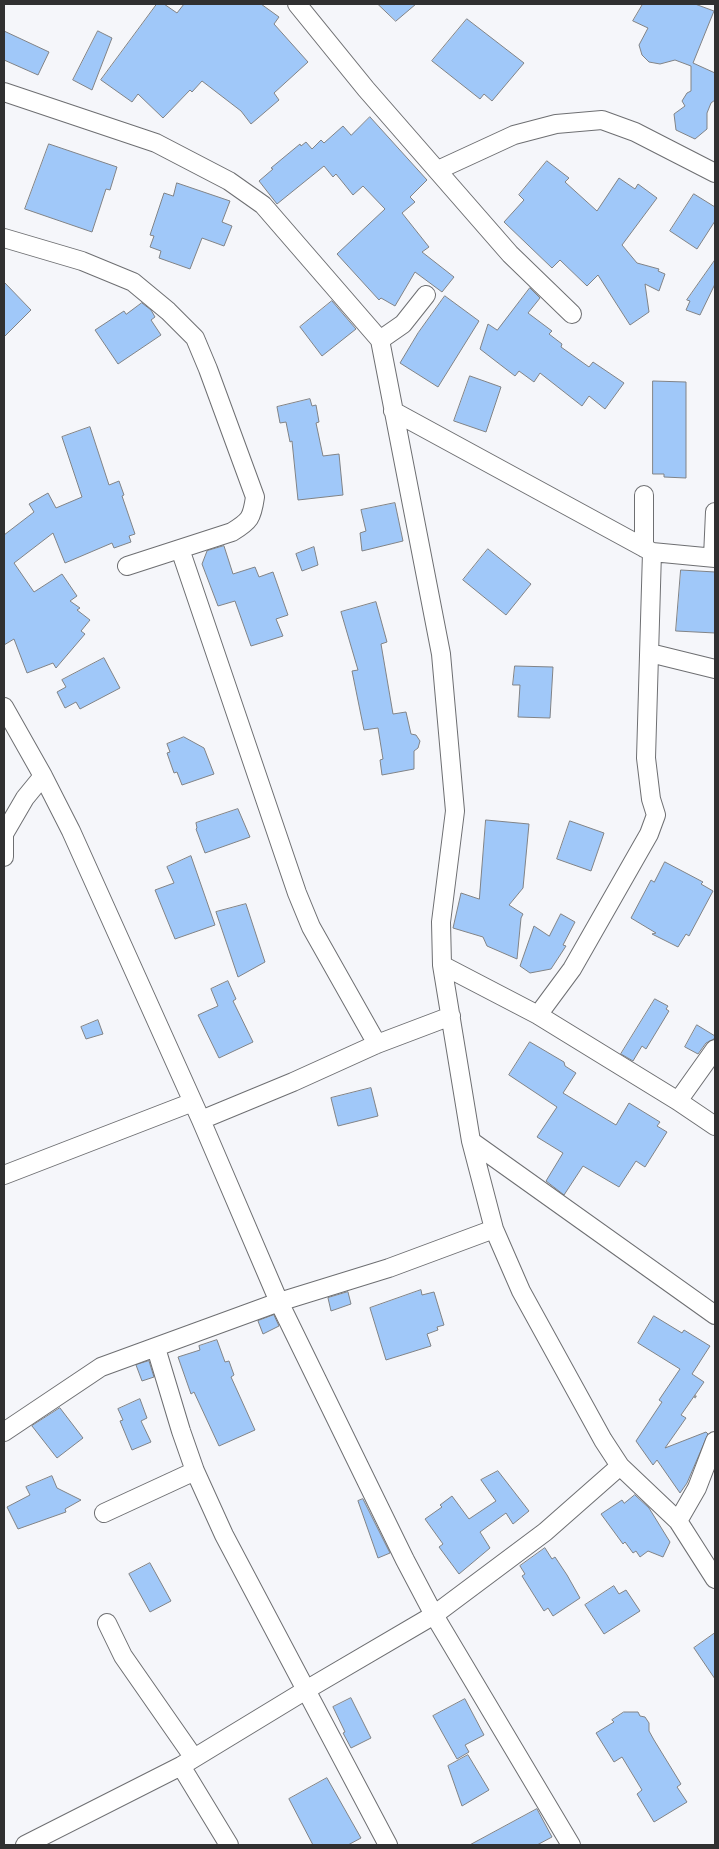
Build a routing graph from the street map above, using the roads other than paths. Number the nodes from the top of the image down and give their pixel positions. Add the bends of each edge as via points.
1 (297, 4) edge
2 (4, 92) edge
3 (438, 170) junction
4 (715, 172) edge
5 (4, 238) edge
6 (426, 295) dead end
7 (572, 314) dead end
8 (380, 340) junction
9 (393, 411) junction
10 (644, 494) dead end
11 (715, 512) edge
12 (180, 549) junction
13 (648, 550) junction
14 (714, 557) edge
15 (127, 566) dead end
16 (650, 653) junction
17 (715, 669) edge
18 (4, 707) edge
19 (43, 776) junction
20 (4, 857) edge
21 (442, 965) junction
22 (538, 1015) junction
23 (451, 1016) junction
24 (377, 1044) junction
25 (715, 1049) edge
26 (678, 1101) junction
27 (193, 1102) junction
28 (201, 1120) junction
29 (715, 1126) edge
30 (471, 1141) junction
31 (4, 1175) edge
32 (494, 1229) junction
33 (279, 1302) junction
34 (715, 1315) edge
35 (156, 1348) junction
36 (4, 1432) edge
37 (715, 1442) edge
38 (620, 1466) junction
39 (195, 1471) junction
40 (104, 1512) dead end
41 (678, 1521) junction
42 (715, 1579) edge
43 (434, 1615) junction
44 (107, 1624) dead end
45 (306, 1690) junction
46 (188, 1762) junction
47 (25, 1845) edge
48 (229, 1845) edge
49 (388, 1845) edge
50 (571, 1845) edge

1 - 3 street
2 - 8 street via 156,143 229,181 263,205
3 - 4 street via 514,135 556,124 602,120 635,132
3 - 7 street via 510,254
5 - 12 street via 82,261 133,282 195,338 255,497 247,523 232,532
6 - 8 street via 403,324
8 - 9 street
9 - 13 street
9 - 21 street via 441,654 455,811 441,922
10 - 13 street
11 - 14 street
12 - 15 street
12 - 24 street via 297,893 311,927
13 - 14 street
13 - 16 street
16 - 17 street
16 - 22 street via 646,758 656,815 649,834 572,969
18 - 19 street
19 - 20 street via 25,798 4,834
19 - 27 street via 102,897
21 - 22 street
21 - 23 street
22 - 26 street
23 - 24 street
23 - 30 street
24 - 28 street
25 - 26 street
26 - 29 street
27 - 28 street
27 - 31 street
28 - 33 street
30 - 32 street
30 - 34 street
32 - 33 street via 389,1268
32 - 38 street via 521,1291
33 - 35 street
33 - 43 street
35 - 36 street via 101,1367
35 - 39 street
37 - 41 street via 697,1488
38 - 41 street
38 - 43 street via 545,1532
39 - 40 street
39 - 45 street via 224,1535
41 - 42 street
43 - 45 street
43 - 50 street
44 - 46 street
45 - 46 street
45 - 49 street
46 - 47 street
46 - 48 street

